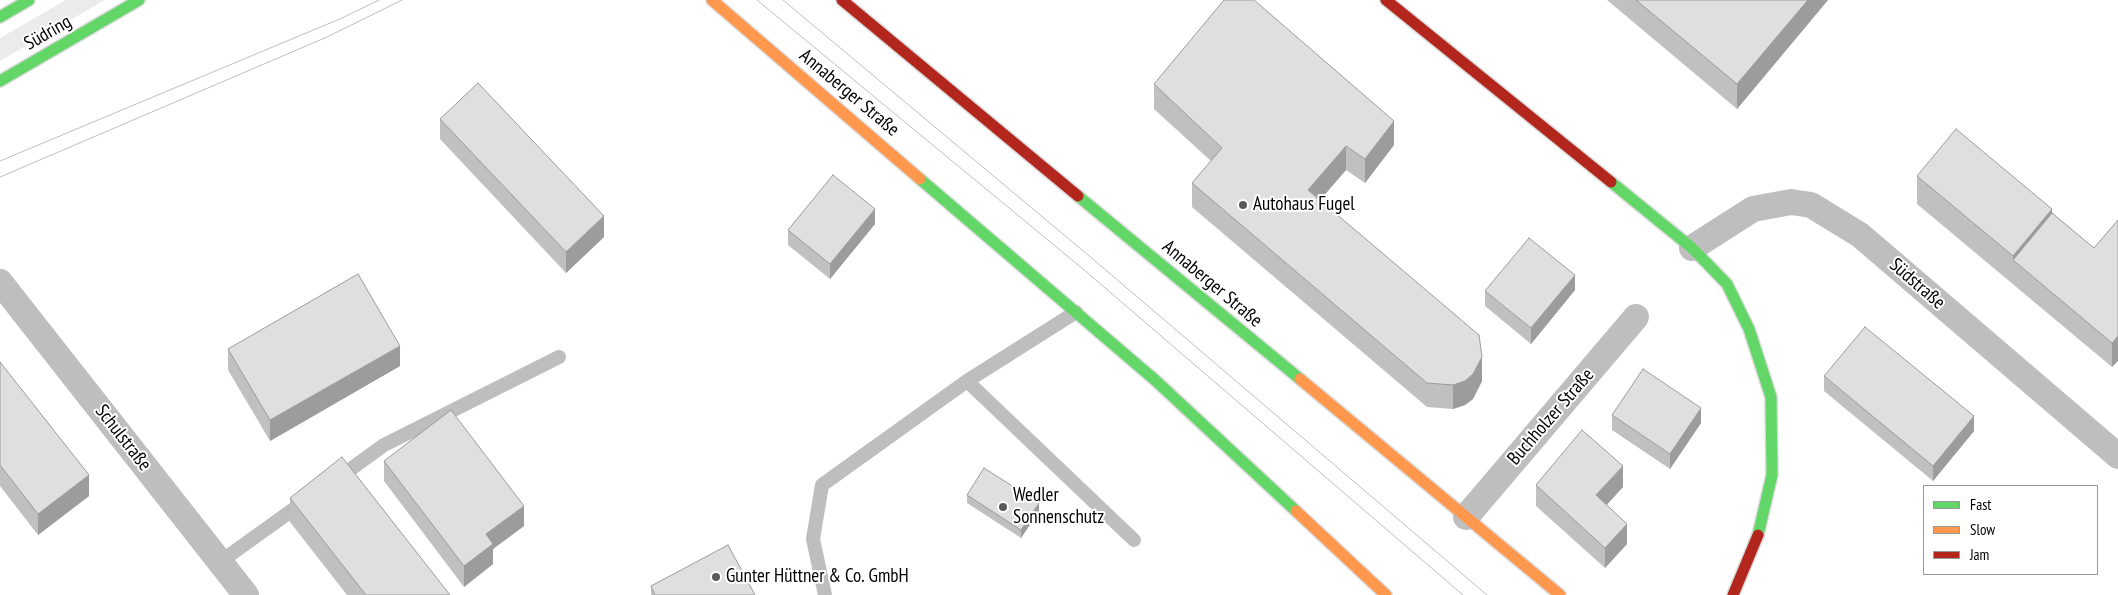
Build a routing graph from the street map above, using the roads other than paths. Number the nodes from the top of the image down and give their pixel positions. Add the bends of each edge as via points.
1 (29, 0) edge
2 (139, 0) edge
3 (712, 0) edge
4 (842, 0) edge
5 (1386, 0) edge
6 (0, 17) edge
7 (0, 80) edge
8 (1692, 248) junction
9 (0, 282) edge
10 (1076, 312) junction
11 (1636, 317) dead end
12 (559, 357) dead end
13 (967, 381) junction
14 (2116, 451) edge
15 (329, 484) edge
16 (314, 495) edge
17 (1466, 517) junction
18 (1134, 540) dead end
19 (220, 562) junction
20 (246, 595) edge
21 (825, 595) edge
22 (1386, 595) edge
23 (1560, 595) edge
24 (1733, 595) edge

1 - 6 main road, Südring
2 - 7 main road, Südring
3 - 10 main road, Annaberger Straße
4 - 17 main road, Annaberger Straße
5 - 8 main road
8 - 14 street, Südstraße via 1753,209 1791,202 1812,204 1860,235
8 - 24 main road via 1727,284 1749,329 1771,397 1772,475 1755,546
9 - 19 street, Schulstraße
10 - 13 lane
10 - 22 main road, Annaberger Straße via 1155,380
11 - 17 street, Buchholzer Straße
12 - 15 lane via 384,445
13 - 18 lane
13 - 21 lane via 822,485 813,539
16 - 19 lane
17 - 23 main road, Annaberger Straße
19 - 20 street, Schulstraße

